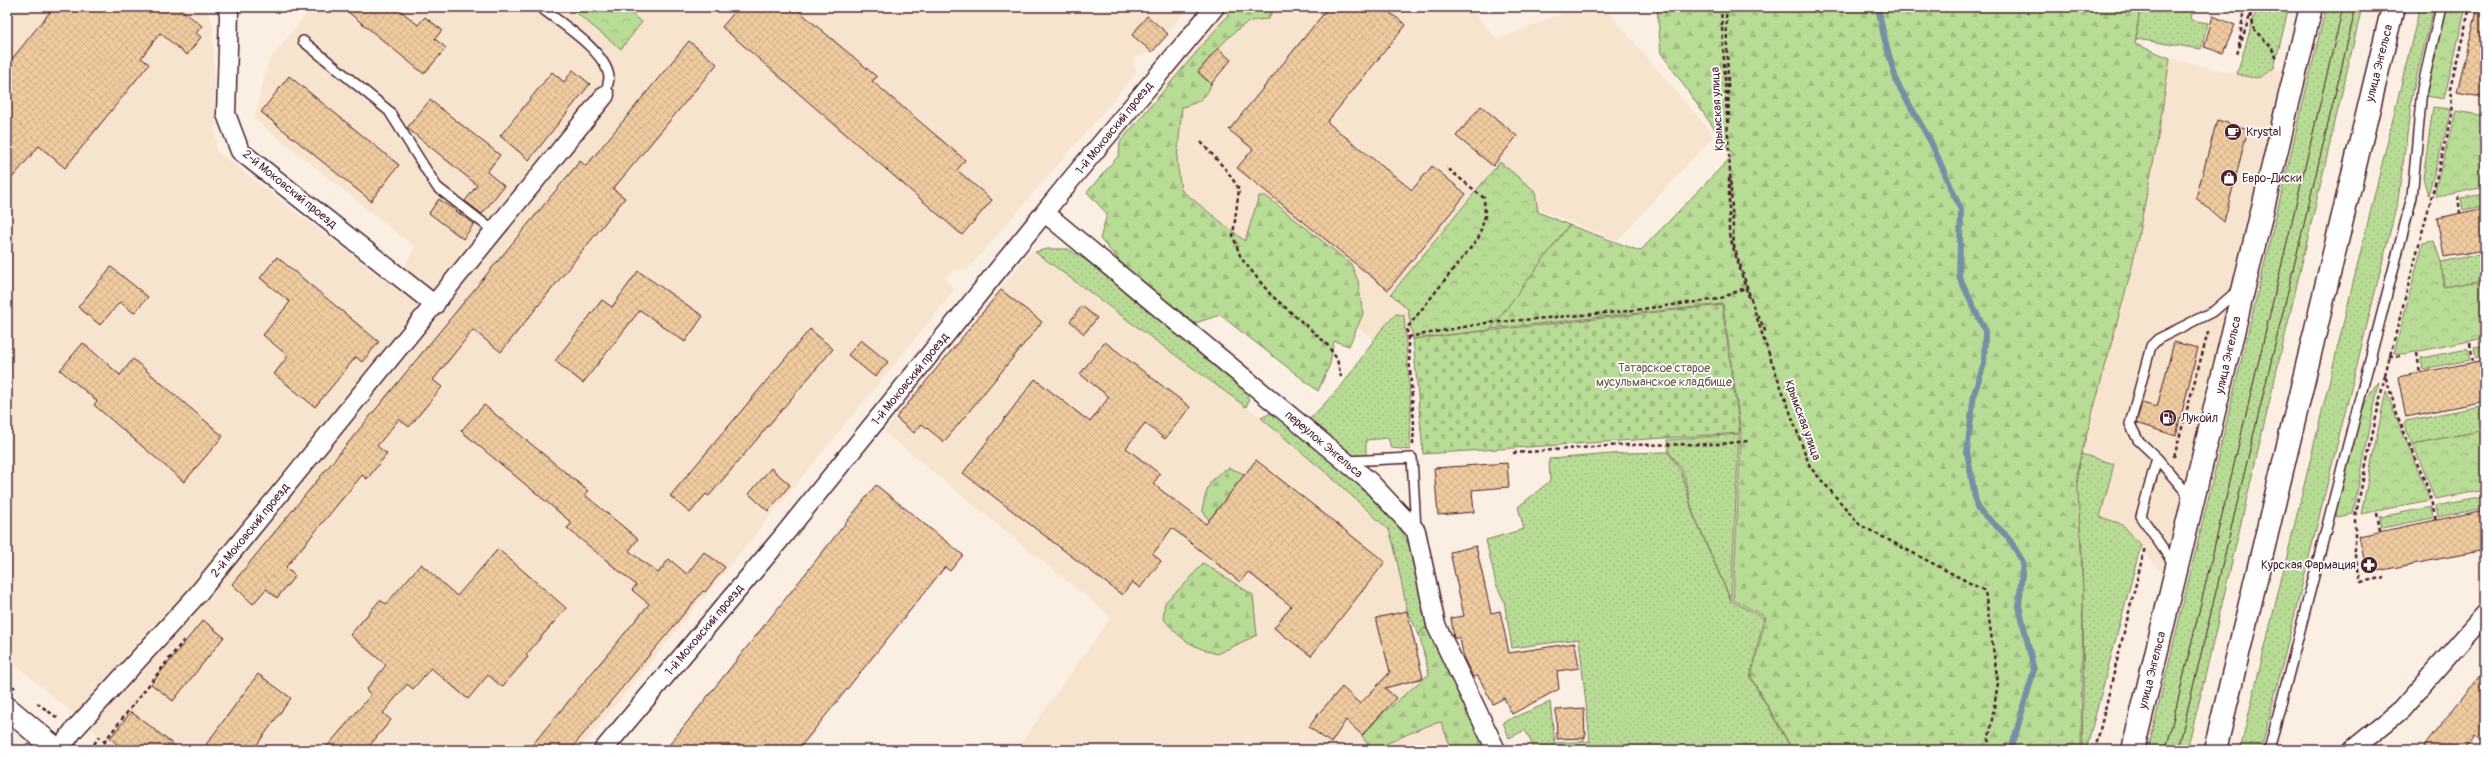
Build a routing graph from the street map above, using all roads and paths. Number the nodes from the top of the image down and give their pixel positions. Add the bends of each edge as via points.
1 (227, 7) edge
2 (540, 7) edge
3 (1215, 7) edge
4 (1721, 7) edge
5 (1726, 7) edge
6 (2244, 7) edge
7 (2253, 7) edge
8 (2311, 7) edge
9 (2393, 7) edge
10 (2441, 7) edge
11 (2470, 7) edge
12 (2250, 14) junction
13 (303, 41) dead end
14 (2281, 56) dead end
15 (605, 95) joint
16 (1201, 142) dead end
17 (1446, 167) dead end
18 (2458, 196) dead end
19 (1045, 213) junction
20 (2460, 213) dead end
21 (495, 232) junction
22 (2248, 272) junction
23 (1745, 288) junction
24 (435, 305) junction
25 (2214, 311) junction
26 (1766, 333) dead end
27 (1408, 337) junction
28 (2470, 343) dead end
29 (2417, 354) dead end
30 (2389, 356) junction
31 (2403, 356) dead end
32 (2473, 362) dead end
33 (2420, 373) dead end
34 (2385, 375) junction
35 (1341, 377) dead end
36 (1748, 441) dead end
37 (1513, 453) dead end
38 (1412, 458) junction
39 (2157, 458) junction
40 (1344, 461) junction
41 (2170, 472) junction
42 (2190, 512) junction
43 (2377, 513) dead end
44 (2436, 520) dead end
45 (2150, 528) junction
46 (1416, 531) junction
47 (2380, 531) dead end
48 (2177, 568) junction
49 (2385, 577) dead end
50 (2485, 614) edge
51 (187, 636) dead end
52 (7, 682) edge
53 (13, 699) edge
54 (32, 700) dead end
55 (73, 731) junction
56 (104, 742) junction
57 (58, 750) edge
58 (90, 750) edge
59 (114, 750) edge
60 (603, 750) edge
61 (1496, 750) edge
62 (1987, 750) edge
63 (2095, 750) edge
64 (2133, 750) edge
65 (2215, 750) edge
66 (2269, 750) edge
67 (2352, 750) edge

1 - 24 street, 2-й Моковский проезд via 229,14 226,114 240,151
2 - 15 lane via 590,47 604,62 609,77
3 - 19 street, 1-й Моковский проезд
4 - 62 path, Крымская улица via 1734,246 1764,340 1810,467 1860,525 1985,591 1998,683
5 - 23 path via 1729,234
6 - 12 path via 2237,54
7 - 12 path
8 - 22 main road, улица Энгельса
9 - 65 main road, улица Энгельса
10 - 66 lane via 2422,89 2412,197
11 - 30 path via 2450,89 2453,114
12 - 14 path via 2255,30 2270,45 2279,63
13 - 21 lane via 389,111 438,188
15 - 21 street, 2-й Моковский проезд
16 - 35 path via 1228,172 1239,189 1233,236 1241,258 1271,295 1326,343 1337,359
17 - 27 path via 1484,198 1485,216 1479,237 1407,328
18 - 20 path
19 - 40 street, переулок Энгельса
19 - 60 street, 1-й Моковский проезд via 779,541
21 - 24 street, 2-й Моковский проезд
22 - 25 lane via 2238,290
22 - 42 main road, улица Энгельса
23 - 26 path
23 - 27 path via 1719,299 1619,312 1486,324
24 - 55 street, 2-й Моковский проезд via 197,595
25 - 39 lane via 2158,339 2148,354 2130,424 2138,440
25 - 41 path
27 - 38 path via 1414,424
28 - 32 path
29 - 33 path
30 - 31 path
30 - 34 path
34 - 44 path via 2399,420 2428,489
34 - 49 path via 2355,518 2355,556 2361,582
36 - 37 path via 1700,445 1620,445
38 - 40 lane
38 - 46 lane
39 - 41 lane
39 - 45 lane via 2141,516
40 - 46 street, переулок Энгельса via 1369,481
41 - 42 lane via 2185,491
42 - 48 main road, улица Энгельса
43 - 47 path
45 - 48 lane
45 - 63 path
46 - 61 street via 1436,626
48 - 64 main road, улица Энгельса
50 - 67 street via 2401,710
51 - 56 path
52 - 53 path
53 - 57 main road
54 - 55 path
55 - 57 street, 2-й Моковский проезд
56 - 58 path via 99,737
56 - 59 path

